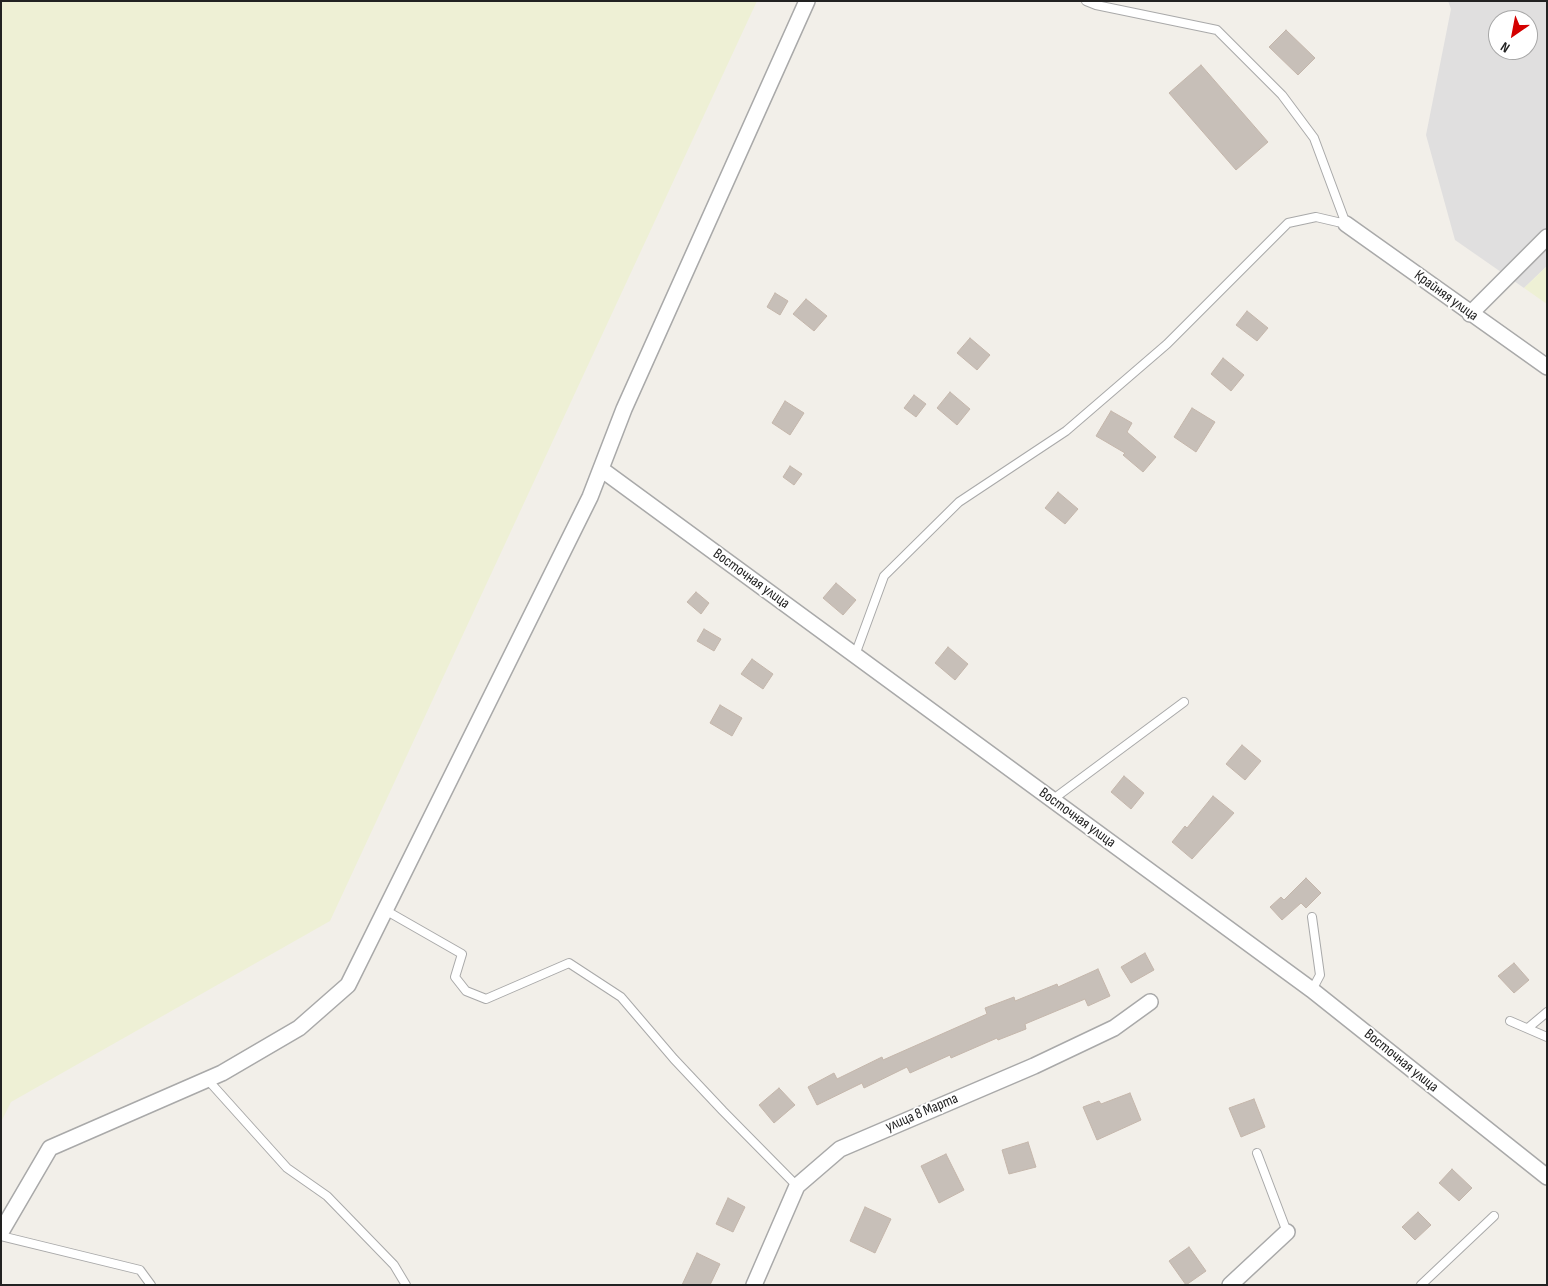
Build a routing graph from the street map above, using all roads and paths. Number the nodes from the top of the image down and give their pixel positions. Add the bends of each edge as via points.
1 (807, 1) edge
2 (1086, 1) edge
3 (1346, 224) junction
4 (1547, 238) edge
5 (1470, 314) junction
6 (1547, 367) edge
7 (601, 468) junction
8 (855, 655) junction
9 (1184, 702) dead end
10 (1052, 800) junction
11 (385, 910) junction
12 (1312, 917) dead end
13 (1312, 990) junction
14 (1150, 1002) dead end
15 (1547, 1012) edge
16 (1510, 1021) dead end
17 (1528, 1028) junction
18 (1547, 1037) edge
19 (207, 1079) junction
20 (1257, 1153) dead end
21 (1547, 1177) edge
22 (797, 1186) junction
23 (1494, 1216) dead end
24 (1, 1232) edge
25 (1287, 1232) joint
26 (1, 1236) edge
27 (151, 1285) edge
28 (406, 1285) edge
29 (754, 1285) edge
30 (1230, 1285) edge
31 (1421, 1285) edge

1 - 7 street via 624,409
2 - 3 lane via 1217,30 1282,96 1314,138
3 - 5 street, Крайняя улица
3 - 8 lane via 1316,217 1288,223 1167,344 1066,431 959,502 884,576
4 - 5 street
5 - 6 street, Крайняя улица
7 - 8 street, Восточная улица
7 - 11 street via 590,497
8 - 10 street, Восточная улица
9 - 10 lane
10 - 13 street, Восточная улица
11 - 19 street via 348,984 299,1028
11 - 22 lane via 462,954 455,977 466,991 486,999 569,963 621,997 710,1098
12 - 13 lane via 1320,975
13 - 21 street, Восточная улица
14 - 22 street, улица 8 Марта via 1114,1028 1034,1066 840,1149
15 - 17 lane
16 - 17 lane
17 - 18 lane
19 - 24 street via 50,1148
19 - 28 lane via 287,1168 327,1196 394,1265
20 - 25 lane
22 - 29 street, улица 8 Марта
23 - 31 lane
25 - 30 street
26 - 27 lane via 140,1270

